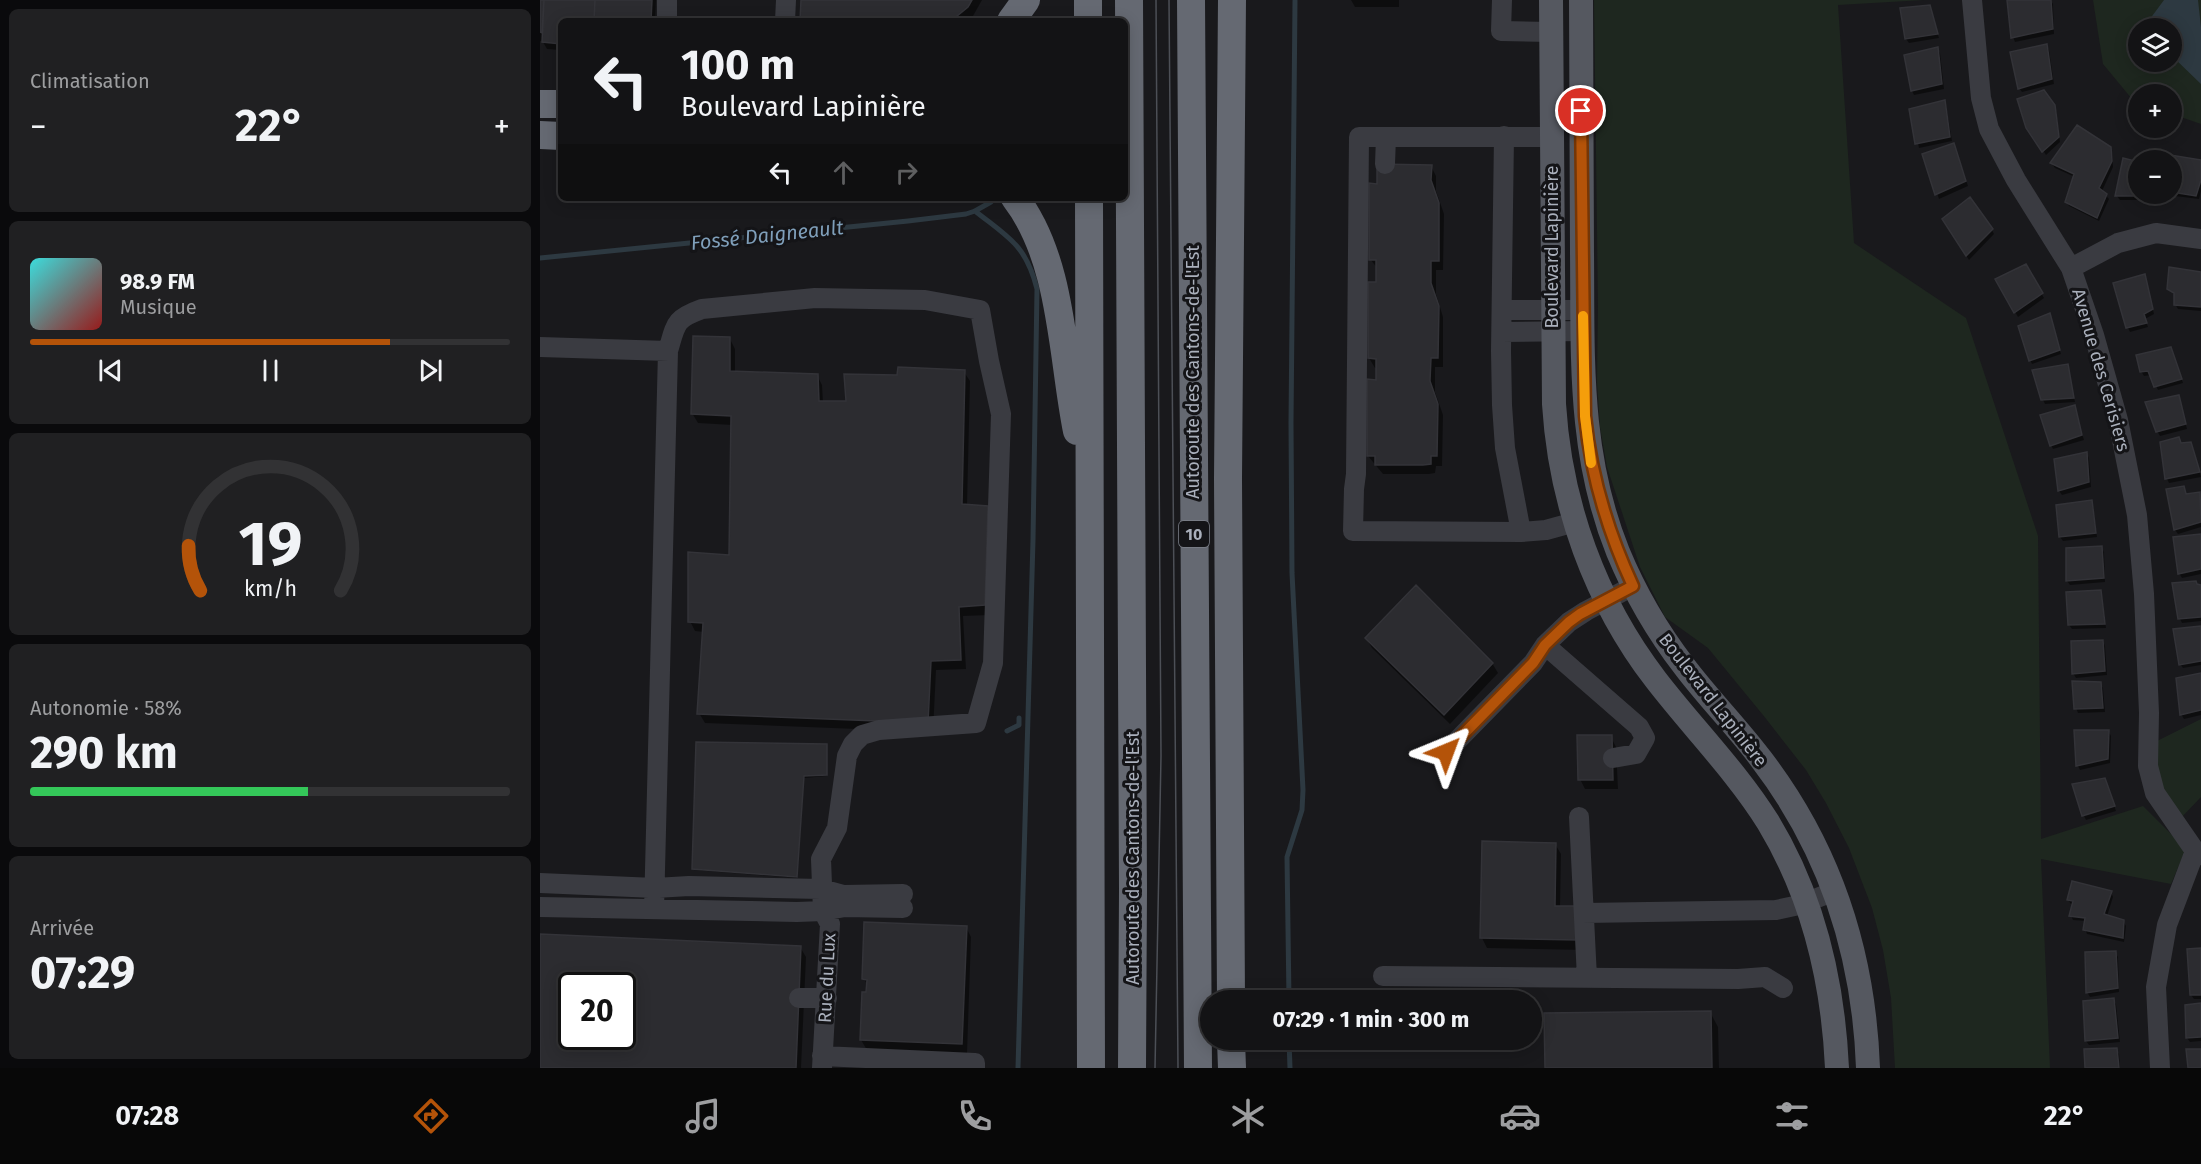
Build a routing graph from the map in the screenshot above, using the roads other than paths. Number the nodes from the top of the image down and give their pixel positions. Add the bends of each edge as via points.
1 (667, 0) edge
2 (786, 0) edge
3 (1026, 0) edge
4 (1088, 0) edge
5 (1129, 0) edge
6 (1191, 0) edge
7 (1232, 0) edge
8 (1502, 0) edge
9 (1551, 0) edge
10 (1581, 0) edge
11 (1972, 0) edge
12 (666, 18) edge
13 (785, 18) edge
14 (1013, 18) edge
15 (1088, 18) edge
16 (1551, 32) junction
17 (540, 104) edge
18 (558, 104) edge
19 (540, 135) edge
20 (558, 136) edge
21 (1504, 136) junction
22 (1552, 136) junction
23 (1386, 137) junction
24 (1385, 164) dead end
25 (1017, 201) edge
26 (1089, 201) edge
27 (2201, 239) edge
28 (2071, 268) junction
29 (1502, 310) junction
30 (1553, 321) junction
31 (1583, 321) junction
32 (1502, 332) junction
33 (540, 347) edge
34 (668, 351) junction
35 (1090, 496) junction
36 (1575, 522) junction
37 (1521, 532) junction
38 (1633, 586) junction
39 (1606, 600) junction
40 (1545, 645) junction
41 (1446, 752) dead end
42 (1612, 758) dead end
43 (1580, 817) dead end
44 (2198, 853) edge
45 (540, 883) edge
46 (655, 888) junction
47 (821, 889) junction
48 (1835, 891) junction
49 (1807, 902) junction
50 (540, 907) edge
51 (654, 910) junction
52 (823, 911) junction
53 (1584, 913) junction
54 (1383, 976) dead end
55 (1587, 978) junction
56 (1783, 988) dead end
57 (1231, 990) edge
58 (799, 998) dead end
59 (827, 998) junction
60 (1231, 1050) edge
61 (822, 1062) edge
62 (975, 1068) edge
63 (1091, 1068) edge
64 (1132, 1068) edge
65 (1198, 1068) edge
66 (1232, 1068) edge
67 (1838, 1068) edge
68 (1868, 1068) edge
69 (2160, 1068) edge

1 - 12 street
2 - 13 street
3 - 14 highway
4 - 15 highway
5 - 64 highway, Autoroute des Cantons-de-l'Est
6 - 65 highway, Autoroute des Cantons-de-l'Est / 10
7 - 57 highway via 1228,479
8 - 16 street via 1502,31
9 - 16 main road, Boulevard Lapinière
10 - 31 main road, Boulevard Lapinière
11 - 28 street, Avenue des Cerisiers via 1981,98 1989,129
16 - 22 main road, Boulevard Lapinière
17 - 18 highway
19 - 20 highway
21 - 22 street
21 - 23 street
21 - 29 street
22 - 30 main road, Boulevard Lapinière
23 - 24 street
23 - 37 street via 1359,137 1353,531
25 - 35 highway via 1036,233 1052,283
26 - 35 highway
27 - 28 street via 2156,233 2118,243
28 - 44 street, Avenue des Cerisiers via 2118,420 2137,515 2144,594 2148,765 2155,793
29 - 30 street
29 - 32 street
30 - 31 street
30 - 32 street
30 - 36 main road, Boulevard Lapinière via 1556,433
31 - 38 main road, Boulevard Lapinière via 1590,454 1611,534
32 - 37 street via 1505,448
33 - 34 street
34 - 46 street
34 - 47 street, Rue du Lux via 676,324 687,314 702,309 815,298 925,300 980,310 1001,414 993,663 976,723 879,730 862,735 853,744 847,756 837,828 821,859
35 - 63 highway
36 - 37 street
36 - 39 main road, Boulevard Lapinière
38 - 39 street
38 - 48 main road, Boulevard Lapinière via 1654,625 1684,667 1779,784 1811,837
39 - 40 street via 1574,617
39 - 49 main road, Boulevard Lapinière via 1643,662 1760,810
40 - 41 street via 1533,663
40 - 42 street via 1642,732 1645,738 1636,754
43 - 53 street
44 - 69 street via 2167,925 2157,978
45 - 46 street
46 - 47 street
46 - 51 street
47 - 52 street, Rue du Lux
47 - 52 street via 903,901
48 - 49 street
48 - 68 main road, Boulevard Lapinière via 1862,989
49 - 53 street via 1776,910
49 - 67 main road, Boulevard Lapinière via 1827,971
50 - 51 street
51 - 52 street
52 - 59 street, Rue du Lux via 830,924
53 - 55 street
54 - 55 street
55 - 56 street via 1765,977
58 - 59 street
59 - 61 street, Rue du Lux
60 - 66 highway
61 - 62 street via 975,1063

